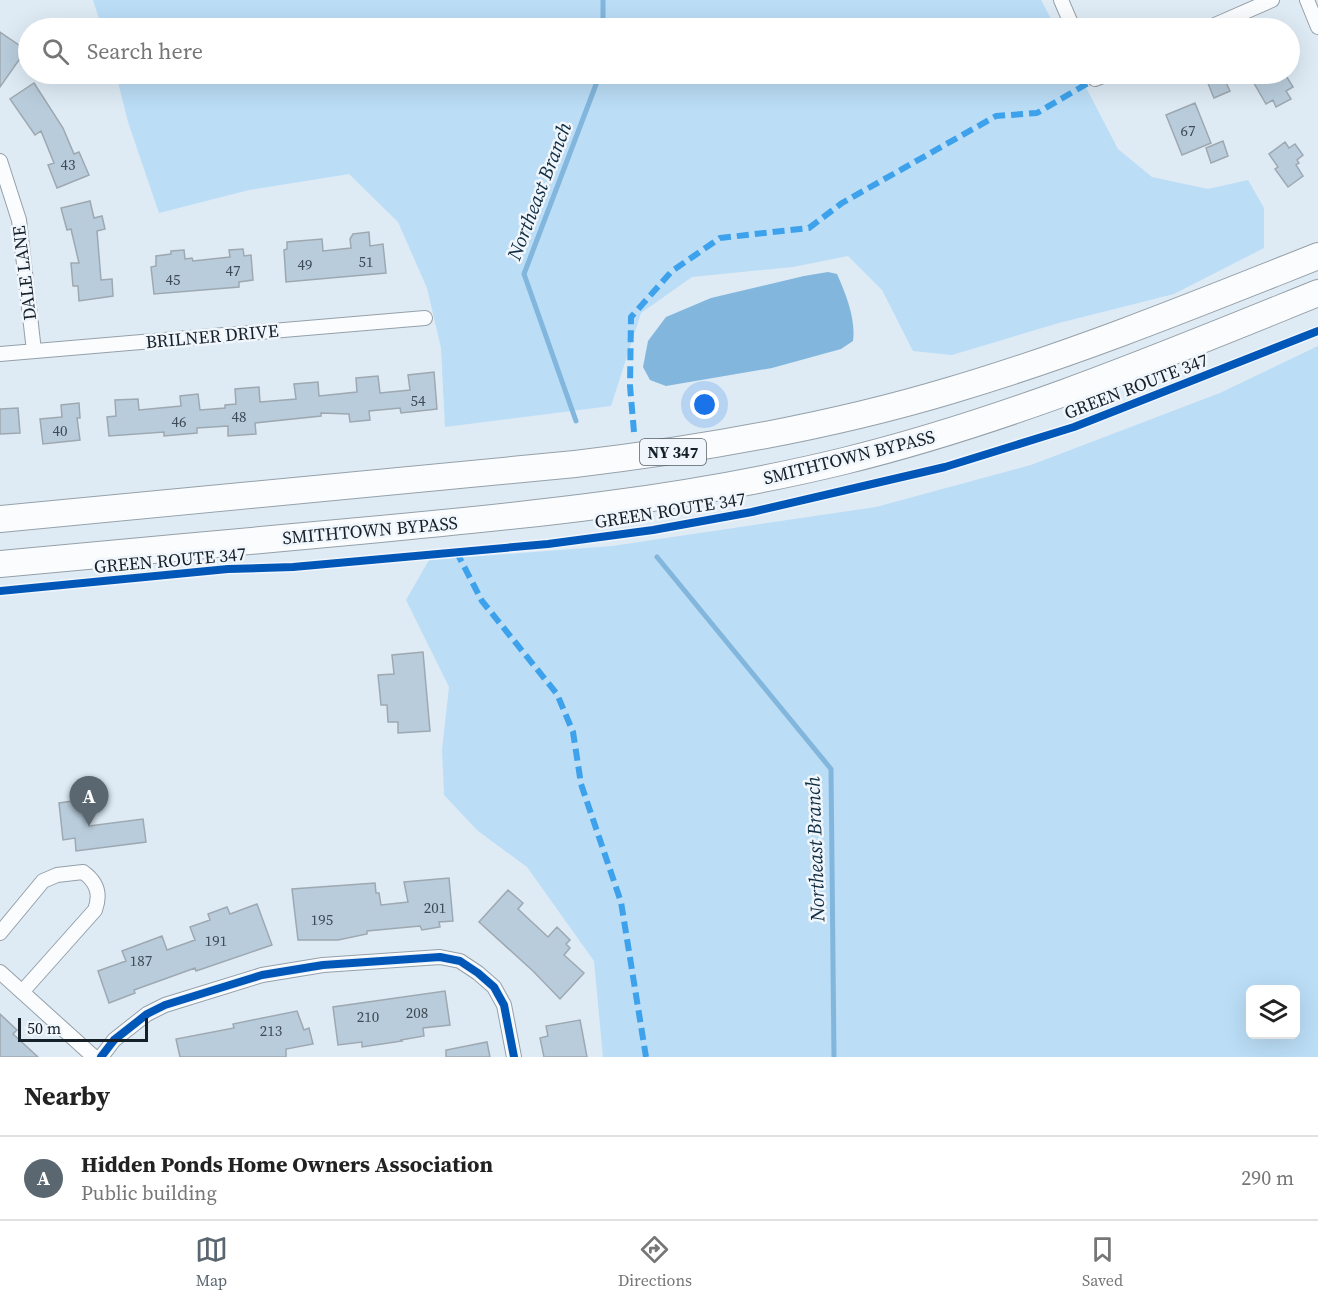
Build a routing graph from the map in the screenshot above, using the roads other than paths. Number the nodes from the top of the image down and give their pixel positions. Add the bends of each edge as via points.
1 (1061, 0) edge
2 (1272, 0) edge
3 (1307, 0) edge
4 (1069, 18) edge
5 (1232, 18) edge
6 (1318, 27) edge
7 (0, 162) edge
8 (1318, 256) edge
9 (1318, 293) edge
10 (425, 318) dead end
11 (33, 351) junction
12 (0, 354) edge
13 (0, 519) edge
14 (0, 564) edge
15 (0, 933) edge
16 (0, 972) edge
17 (22, 992) junction
18 (94, 1057) edge
19 (101, 1057) edge
20 (514, 1057) edge

1 - 4 street
2 - 5 street
3 - 6 street
7 - 11 street, DALE LANE via 19,220
8 - 13 highway, NY 347 via 1021,369 904,403 757,437 563,466
9 - 14 highway, SMITHTOWN BYPASS / NY 347 via 1111,376 1009,412 890,448 748,482 529,514
10 - 11 street, BRILNER DRIVE
11 - 12 street, BRILNER DRIVE
15 - 17 street via 43,881 83,872 95,884 95,910
16 - 17 street
17 - 18 street
19 - 20 street via 114,1040 147,1014 262,975 314,966 440,957 460,961 494,987 504,1005

